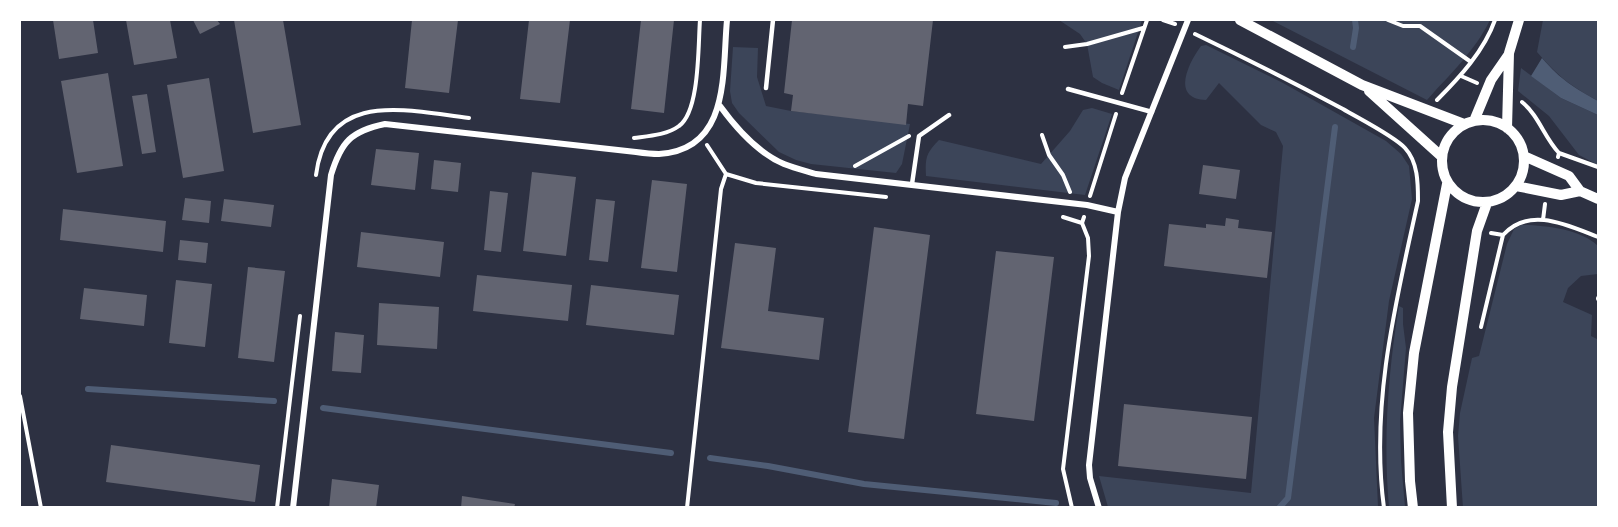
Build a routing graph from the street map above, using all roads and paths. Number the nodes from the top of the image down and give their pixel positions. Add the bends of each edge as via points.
1 (700, 20) edge
2 (727, 20) edge
3 (773, 20) edge
4 (1147, 20) edge
5 (1163, 20) edge
6 (1188, 20) edge
7 (1240, 20) edge
8 (1388, 20) edge
9 (1495, 20) edge
10 (1519, 20) edge
11 (1144, 28) junction
12 (1184, 29) junction
13 (1065, 47) dead end
14 (1509, 53) junction
15 (1471, 62) junction
16 (1461, 76) junction
17 (1362, 85) junction
18 (1488, 87) junction
19 (766, 88) dead end
20 (1068, 89) dead end
21 (1508, 94) junction
22 (1119, 103) junction
23 (720, 106) junction
24 (1428, 111) junction
25 (1152, 112) junction
26 (949, 115) dead end
27 (474, 119) dead end
28 (1469, 122) junction
29 (1507, 128) junction
30 (1415, 131) junction
31 (1042, 135) dead end
32 (919, 136) junction
33 (627, 138) dead end
34 (1404, 147) junction
35 (1559, 153) junction
36 (1441, 156) junction
37 (1524, 156) junction
38 (1599, 167) edge
39 (1555, 171) junction
40 (726, 174) dead end
41 (836, 176) junction
42 (316, 177) dead end
43 (912, 184) junction
44 (1447, 184) junction
45 (1516, 186) junction
46 (813, 189) dead end
47 (1580, 191) junction
48 (1548, 192) junction
49 (1599, 199) edge
50 (1487, 203) junction
51 (1088, 205) junction
52 (1118, 212) junction
53 (1414, 218) junction
54 (1543, 220) junction
55 (1441, 224) junction
56 (1477, 231) junction
57 (1503, 235) junction
58 (1599, 237) edge
59 (301, 307) dead end
60 (1481, 327) dead end
61 (20, 396) edge
62 (40, 507) edge
63 (277, 507) edge
64 (292, 507) edge
65 (687, 507) edge
66 (1072, 507) edge
67 (1099, 507) edge
68 (1384, 507) edge
69 (1413, 507) edge
70 (1452, 507) edge

1 - 33 path via 694,101 687,118 678,127 662,133
2 - 23 street
3 - 19 lane
4 - 11 path
5 - 12 path
6 - 12 street
7 - 17 street
8 - 15 path via 1403,26 1420,26
9 - 15 path
10 - 14 street
11 - 13 path
11 - 22 path
12 - 25 street
12 - 34 path via 1287,79
14 - 18 street
14 - 21 street
15 - 16 path
16 - 18 path
16 - 24 path
17 - 24 street
17 - 30 street
18 - 28 street
20 - 22 lane
21 - 29 street
21 - 35 path via 1529,108
22 - 25 lane
22 - 51 path
23 - 41 street via 735,126 783,164
23 - 64 street via 702,137 681,149 660,154 385,124 349,138 338,153 331,175
24 - 28 street
25 - 52 street via 1125,178
26 - 32 lane
27 - 42 path via 391,109 369,111 336,126 325,143
28 - 29 street via 1485,120
28 - 36 street via 1453,132
29 - 37 street via 1521,145
30 - 34 path
30 - 36 street
31 - 51 path via 1071,193
32 - 41 path via 907,136
32 - 43 lane
34 - 53 path via 1418,181
35 - 38 path
35 - 39 path
36 - 44 street
37 - 39 street
37 - 45 street
39 - 47 street via 1569,176
40 - 65 path via 721,189
41 - 43 street
41 - 46 path
43 - 51 street
44 - 50 street via 1465,199
44 - 55 street
45 - 48 street
45 - 50 street
47 - 48 street via 1561,195
47 - 49 street
48 - 54 path
50 - 56 street
51 - 52 street
51 - 66 path via 1082,223 1089,256 1063,469
52 - 67 street via 1089,465
53 - 55 path
53 - 68 path via 1392,320 1380,418
54 - 57 path via 1519,222
54 - 58 path
55 - 69 street via 1413,363 1408,413
56 - 57 path
56 - 70 street via 1451,398 1448,432
57 - 60 path
59 - 63 path
61 - 62 path

